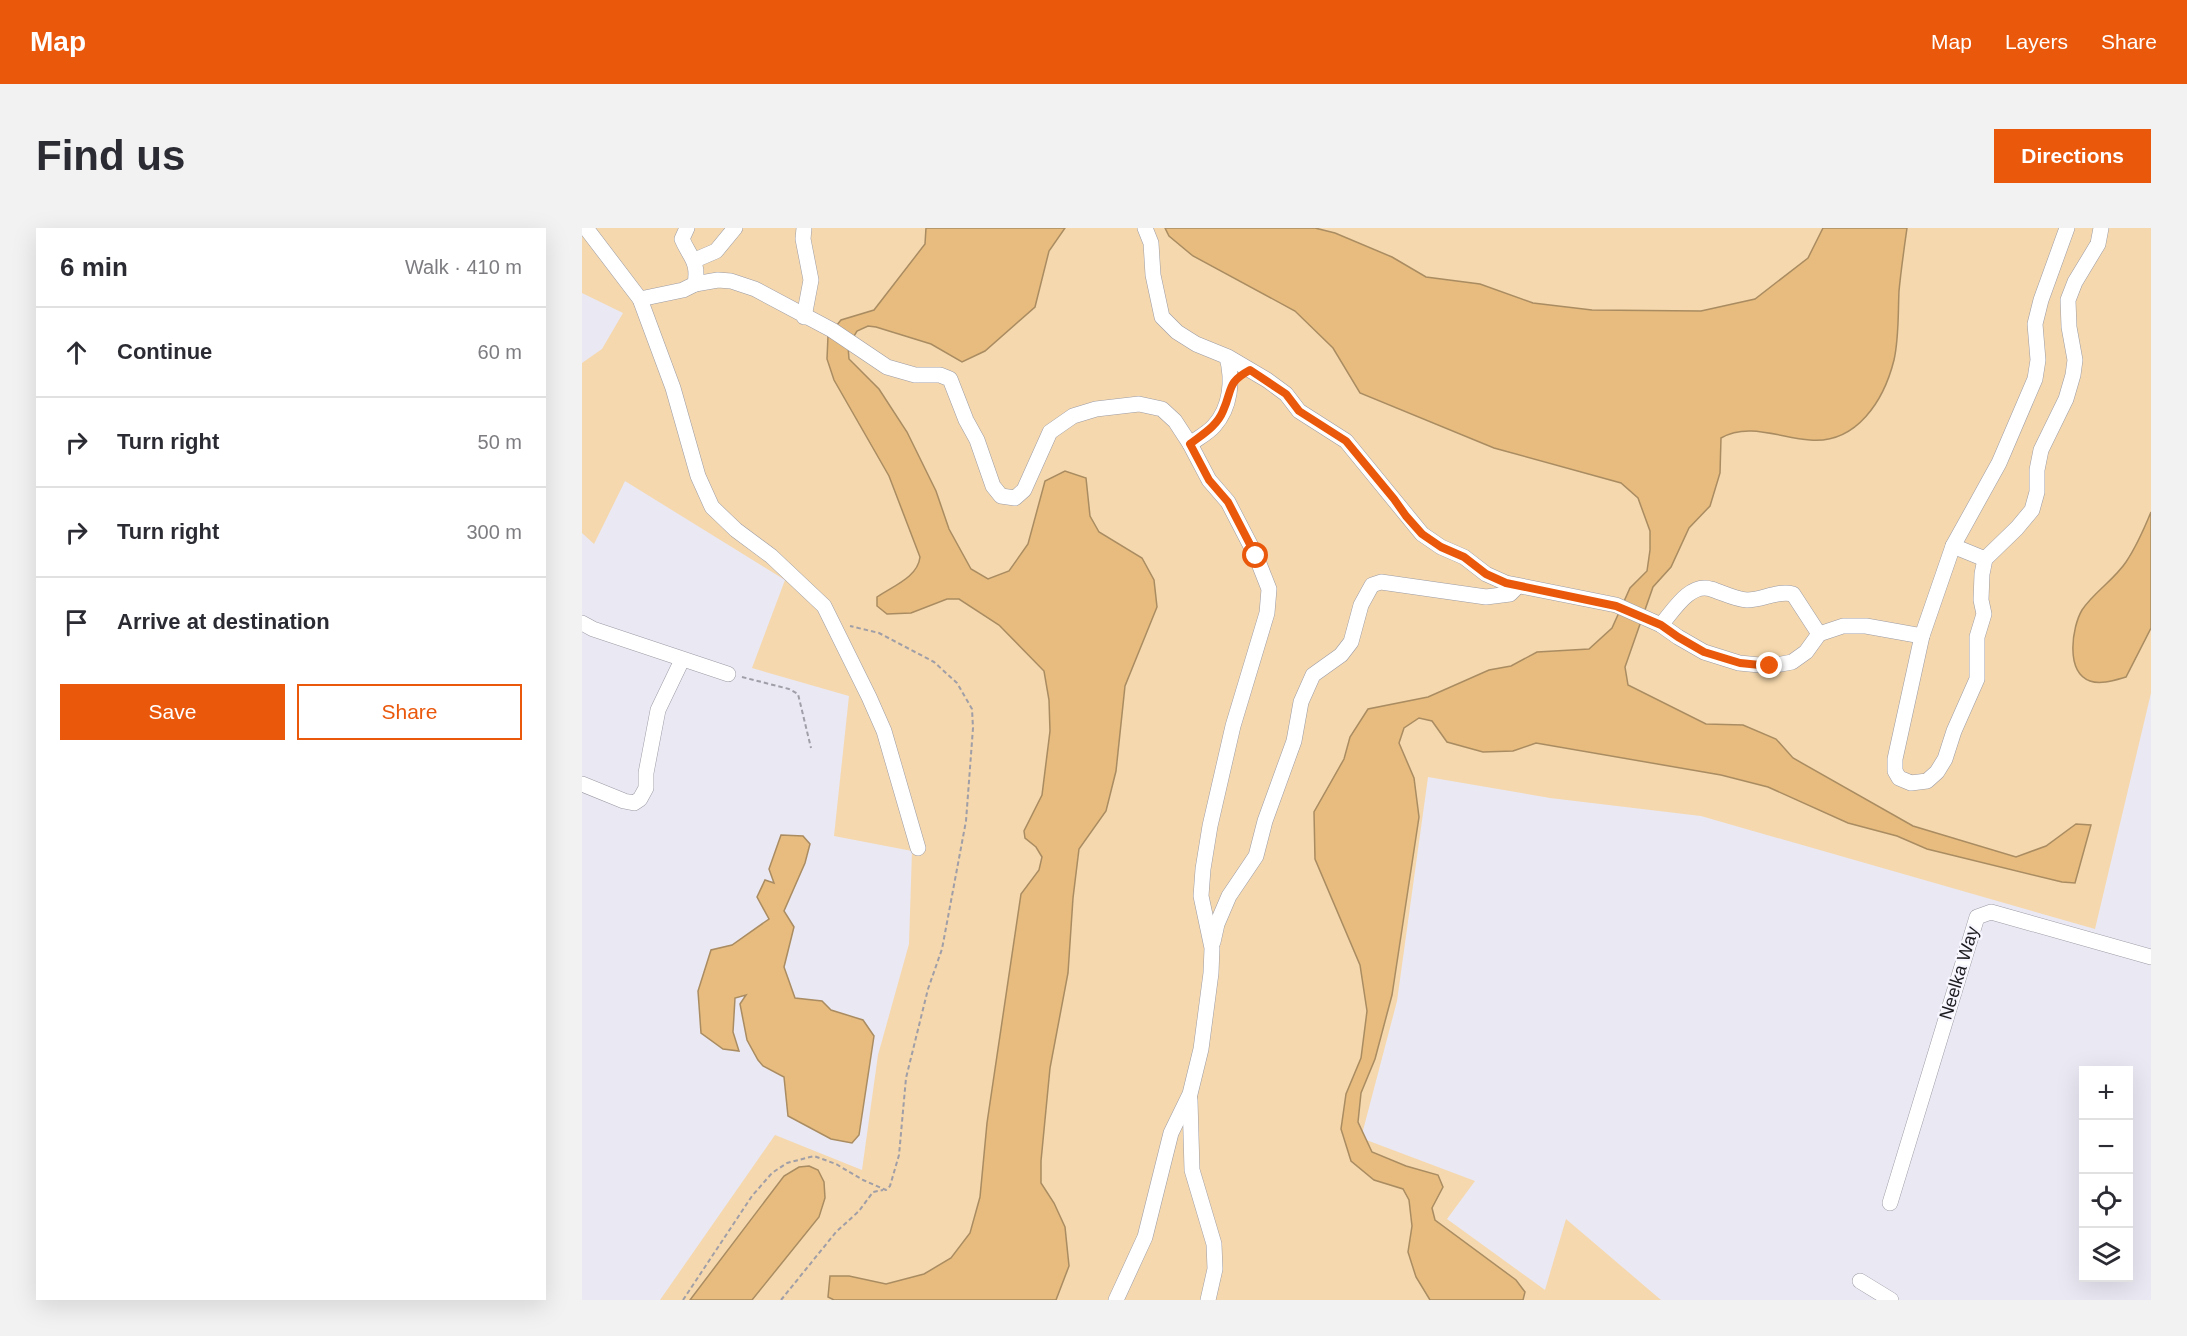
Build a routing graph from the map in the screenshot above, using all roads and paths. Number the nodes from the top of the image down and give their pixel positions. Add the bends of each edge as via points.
1 (586, 228) edge
2 (687, 228) edge
3 (735, 228) edge
4 (804, 228) edge
5 (1145, 228) edge
6 (2067, 228) edge
7 (2101, 228) edge
8 (695, 260) junction
9 (695, 284) junction
10 (640, 299) junction
11 (804, 317) junction
12 (1227, 357) junction
13 (1250, 370) junction
14 (1231, 384) junction
15 (1190, 444) junction
16 (1953, 546) junction
17 (1985, 559) junction
18 (1518, 585) junction
19 (1655, 622) junction
20 (582, 623) edge
21 (848, 625) dead end
22 (1819, 634) junction
23 (1922, 636) junction
24 (682, 660) junction
25 (728, 674) joint
26 (811, 748) dead end
27 (582, 784) edge
28 (918, 848) dead end
29 (1212, 948) junction
30 (2151, 957) edge
31 (1190, 1094) junction
32 (886, 1190) junction
33 (1890, 1203) dead end
34 (1860, 1281) dead end
35 (683, 1300) edge
36 (781, 1300) edge
37 (1116, 1300) edge
38 (1208, 1300) edge
39 (1891, 1300) edge

1 - 10 street
2 - 8 street via 682,239
3 - 8 street via 716,251
4 - 11 street via 811,280
5 - 12 street via 1151,243 1162,317 1196,344
6 - 16 street via 2035,324 2035,379 1999,463
7 - 17 street via 2098,244 2068,300 2073,375 2041,450 2032,510
8 - 9 street
9 - 10 street
9 - 11 street via 731,281 755,289
10 - 28 street via 673,388 698,476 712,507 825,606 884,731
11 - 15 street via 832,330 887,367 950,379 993,486 1001,496 1015,498 1024,490 1050,432 1073,416 1096,409 1139,404 1162,410 1175,421
12 - 13 street
12 - 14 street
13 - 14 street
13 - 18 street via 1286,394 1299,411 1346,441 1422,534 1486,574
14 - 15 street via 1223,412 1214,426
15 - 29 street via 1209,480 1228,502 1269,588 1267,613 1233,726 1209,826 1201,896
16 - 17 street
16 - 23 street
17 - 23 street via 1977,679 1937,772 1927,781 1911,783 1894,771 1894,759
18 - 19 street via 1616,606
18 - 29 street via 1510,594 1486,597 1381,582 1372,585 1361,605 1351,642 1341,655 1313,675 1301,702 1294,741 1256,856 1229,896
19 - 22 street via 1704,652 1740,663 1770,666 1792,662 1806,652
19 - 22 street via 1697,588 1749,600 1786,592 1793,594
20 - 24 street
21 - 32 path via 879,633 933,662 957,683 972,709 966,822 942,949 906,1078 899,1155
22 - 23 street via 1843,626 1866,626
24 - 25 street
24 - 27 street via 658,710 646,788 640,799 634,803 624,801
25 - 26 path via 798,694
29 - 31 street via 1201,1049
30 - 33 street, Neelka Way via 1990,912 1977,916
31 - 37 street via 1171,1132 1145,1237
31 - 38 street via 1191,1170 1214,1244 1215,1269
32 - 35 path via 814,1156 787,1163 772,1173 752,1196
32 - 36 path via 873,1192
34 - 39 street

